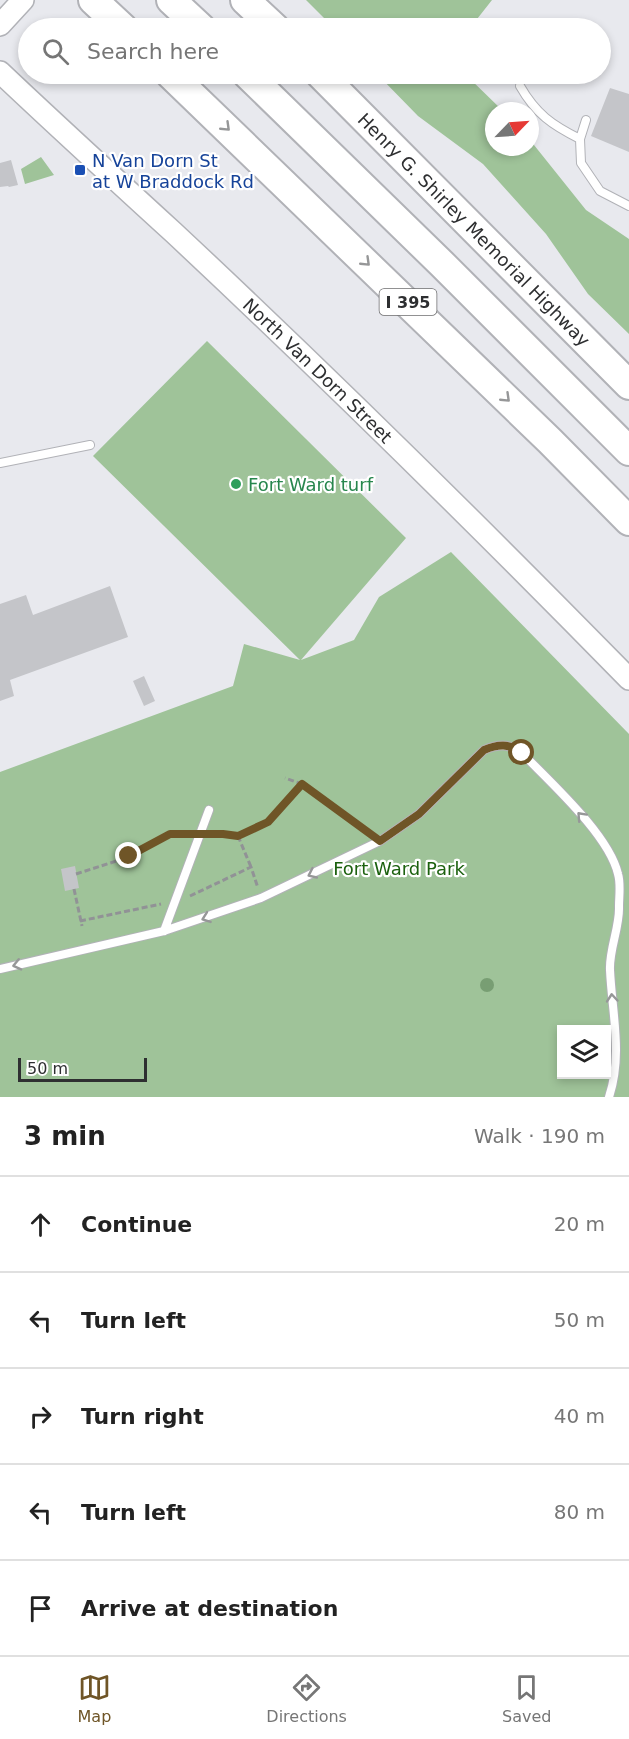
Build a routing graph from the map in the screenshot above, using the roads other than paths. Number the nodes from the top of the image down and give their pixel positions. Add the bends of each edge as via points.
1 (23, 0) edge
2 (93, 0) edge
3 (171, 0) edge
4 (245, 0) edge
5 (268, 0) edge
6 (112, 18) edge
7 (190, 18) edge
8 (264, 18) edge
9 (278, 18) edge
10 (0, 25) edge
11 (0, 72) edge
12 (180, 84) edge
13 (257, 84) edge
14 (330, 84) edge
15 (520, 86) dead end
16 (586, 120) dead end
17 (580, 139) junction
18 (629, 206) edge
19 (629, 385) edge
20 (90, 445) dead end
21 (629, 451) edge
22 (0, 463) edge
23 (629, 522) edge
24 (629, 680) edge
25 (209, 810) dead end
26 (164, 931) junction
27 (0, 969) edge
28 (609, 1097) edge

1 - 10 main road
2 - 6 highway
3 - 7 highway
4 - 8 highway
5 - 9 highway
11 - 24 main road, North Van Dorn Street via 331,384
12 -> 23 highway, I 395
13 - 21 highway
14 - 19 highway, Henry G. Shirley Memorial Highway
15 - 17 lane via 531,105 553,125
16 - 17 lane
17 - 18 lane via 581,163 600,191
20 - 22 lane
25 - 26 lane
26 -> 27 lane
28 -> 26 lane via 617,1046 609,966 620,910 619,876 601,838 514,747 484,750 419,814 380,841 261,898

